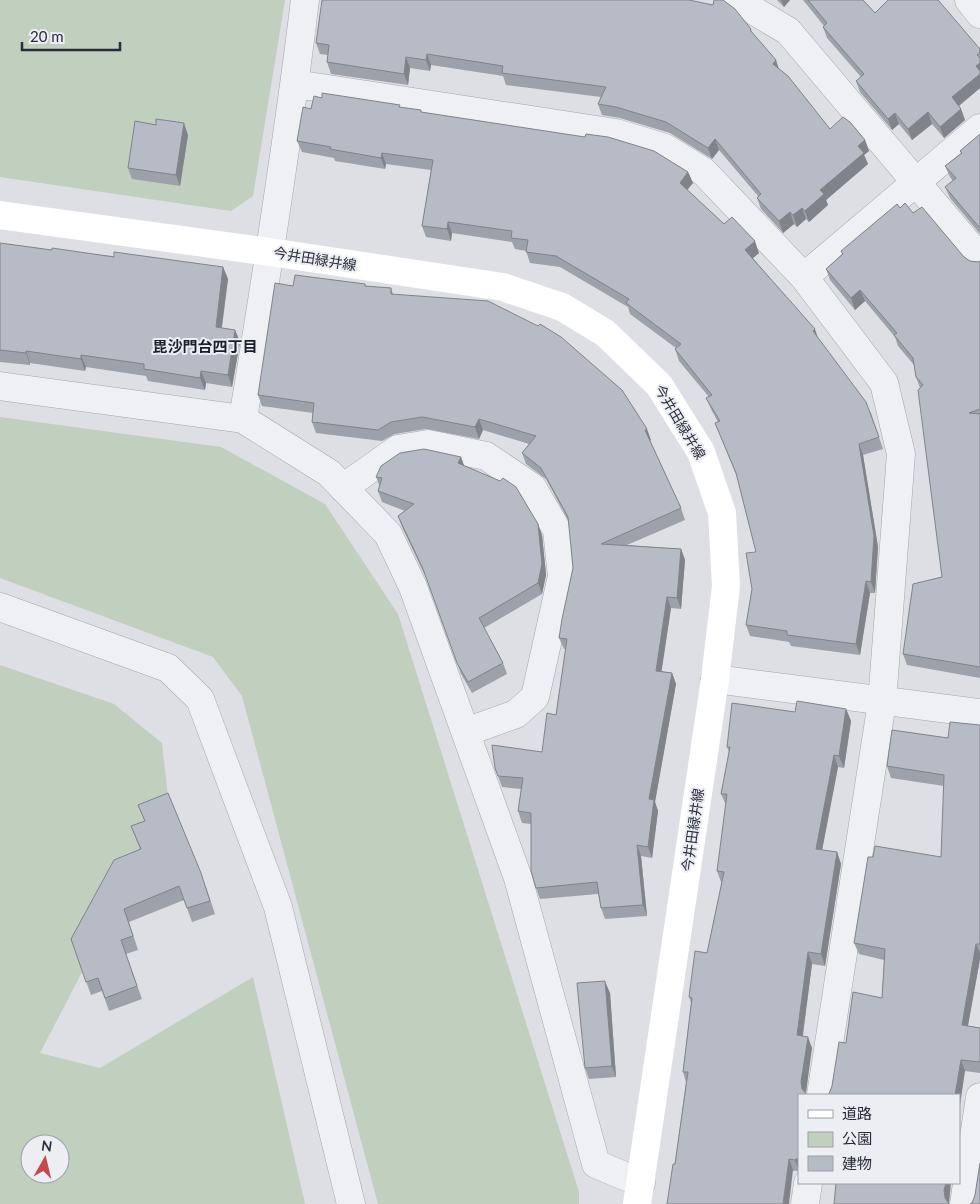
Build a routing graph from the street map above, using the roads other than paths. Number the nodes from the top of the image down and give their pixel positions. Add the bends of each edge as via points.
1 (305, 0) edge
2 (736, 0) edge
3 (969, 0) edge
4 (980, 14) edge
5 (295, 84) junction
6 (980, 128) edge
7 (916, 182) junction
8 (0, 215) edge
9 (270, 252) junction
10 (980, 258) edge
11 (804, 277) junction
12 (0, 386) edge
13 (243, 419) junction
14 (343, 488) junction
15 (0, 607) edge
16 (715, 679) junction
17 (882, 702) junction
18 (980, 713) edge
19 (466, 732) junction
20 (821, 1094) edge
21 (980, 1097) edge
22 (808, 1184) edge
23 (639, 1194) edge
24 (351, 1204) edge
25 (804, 1204) edge
26 (964, 1204) edge

1 - 5 street
2 - 7 street via 788,31
3 - 4 street
5 - 9 street
5 - 11 street via 616,133 665,148 704,172
6 - 7 street
7 - 10 street
7 - 11 street
8 - 9 main road, 今井田緑井線
9 - 13 street
9 - 16 main road, 今井田緑井線 via 503,287 562,307 605,333 659,385 702,452 722,513 726,586
11 - 17 street via 884,383 901,454
12 - 13 street
13 - 14 street via 329,473
14 - 19 street via 388,534 413,587
14 - 19 street via 398,449 428,444 486,456 532,487 557,530 562,576 535,697 516,714
15 - 24 street via 168,668 200,699 278,907
16 - 17 street
16 - 23 main road, 今井田緑井線
17 - 18 street
17 - 20 street
19 - 23 street via 518,878 596,1164
21 - 26 street
22 - 25 street

